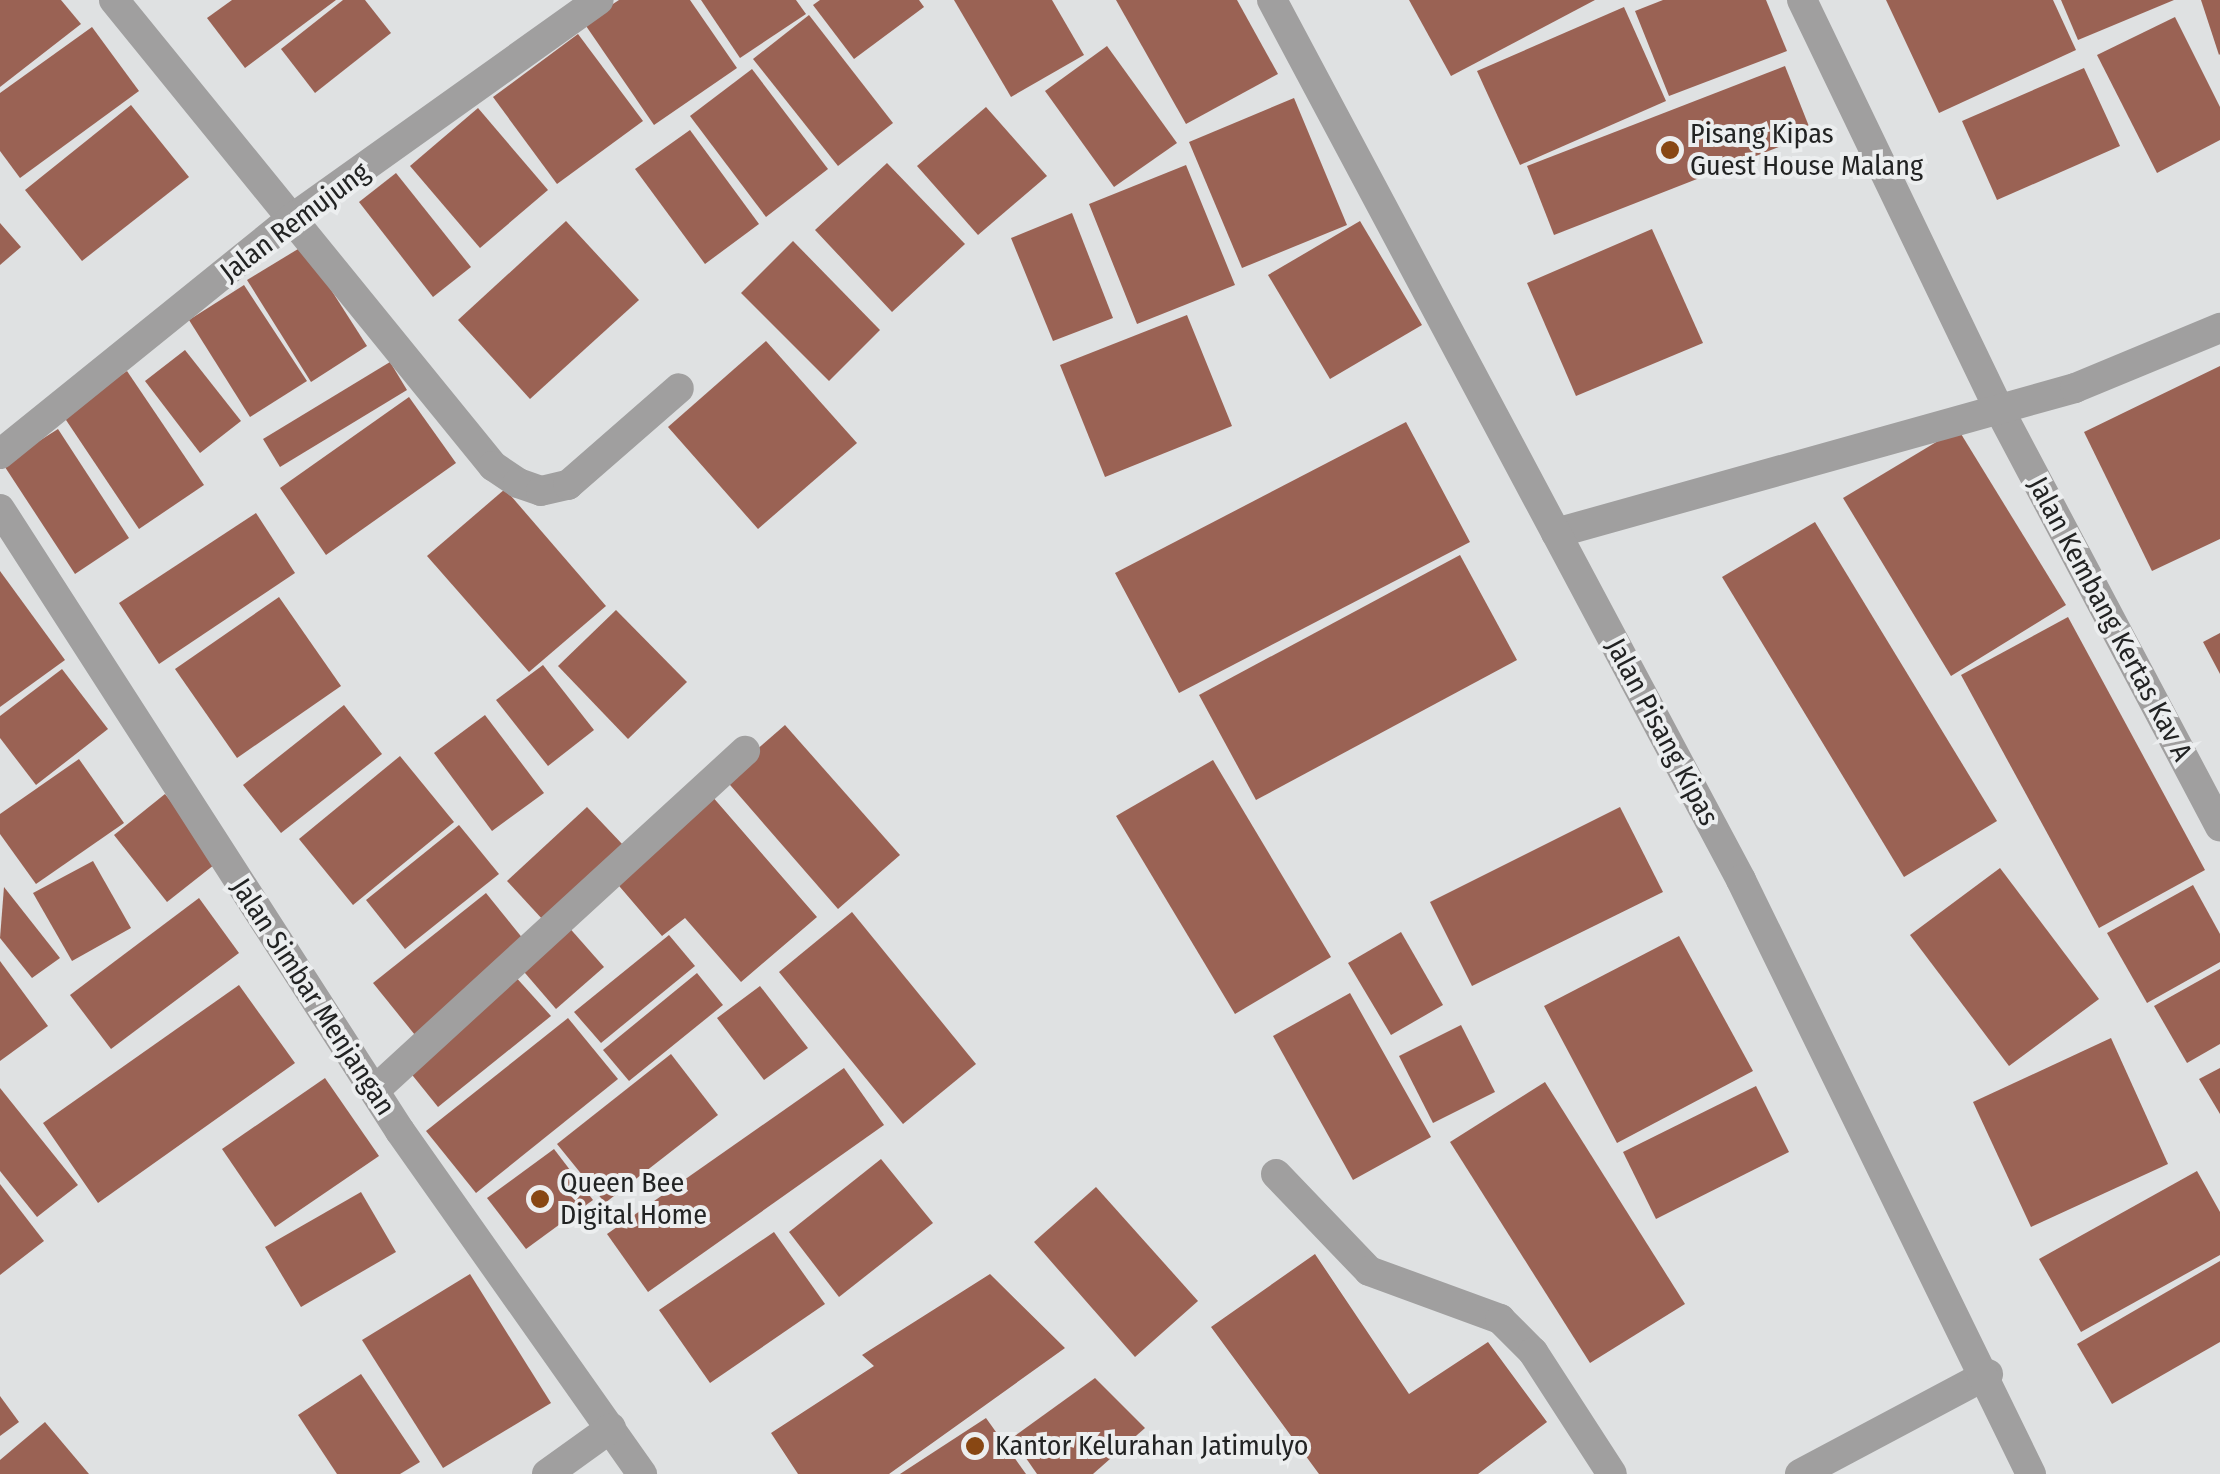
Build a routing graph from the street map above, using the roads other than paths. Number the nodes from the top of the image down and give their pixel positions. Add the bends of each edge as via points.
1 (114, 0) edge
2 (598, 0) edge
3 (1272, 0) edge
4 (1802, 0) edge
5 (290, 220) junction
6 (2220, 328) edge
7 (680, 388) dead end
8 (2000, 411) junction
9 (0, 454) edge
10 (0, 509) edge
11 (1556, 533) junction
12 (745, 751) dead end
13 (2220, 826) edge
14 (375, 1090) junction
15 (1276, 1174) dead end
16 (1988, 1374) junction
17 (611, 1428) junction
18 (548, 1474) edge
19 (642, 1474) edge
20 (1612, 1474) edge
21 (1800, 1474) edge
22 (2031, 1474) edge

1 - 5 street
2 - 5 street, Jalan Remujung
3 - 11 street, Jalan Pisang Kipas
4 - 8 street, Jalan Kembang Kertas Kav A
5 - 7 street via 493,466 518,484 541,491 568,485
5 - 9 street, Jalan Remujung
6 - 8 street
8 - 11 street
8 - 13 street, Jalan Kembang Kertas Kav A
10 - 14 street, Jalan Simbar Menjangan
11 - 16 street, Jalan Pisang Kipas
12 - 14 street
14 - 17 street, Jalan Simbar Menjangan
15 - 20 street via 1369,1271 1500,1319 1533,1352
16 - 21 street
16 - 22 street, Jalan Pisang Kipas
17 - 18 street
17 - 19 street, Jalan Simbar Menjangan

